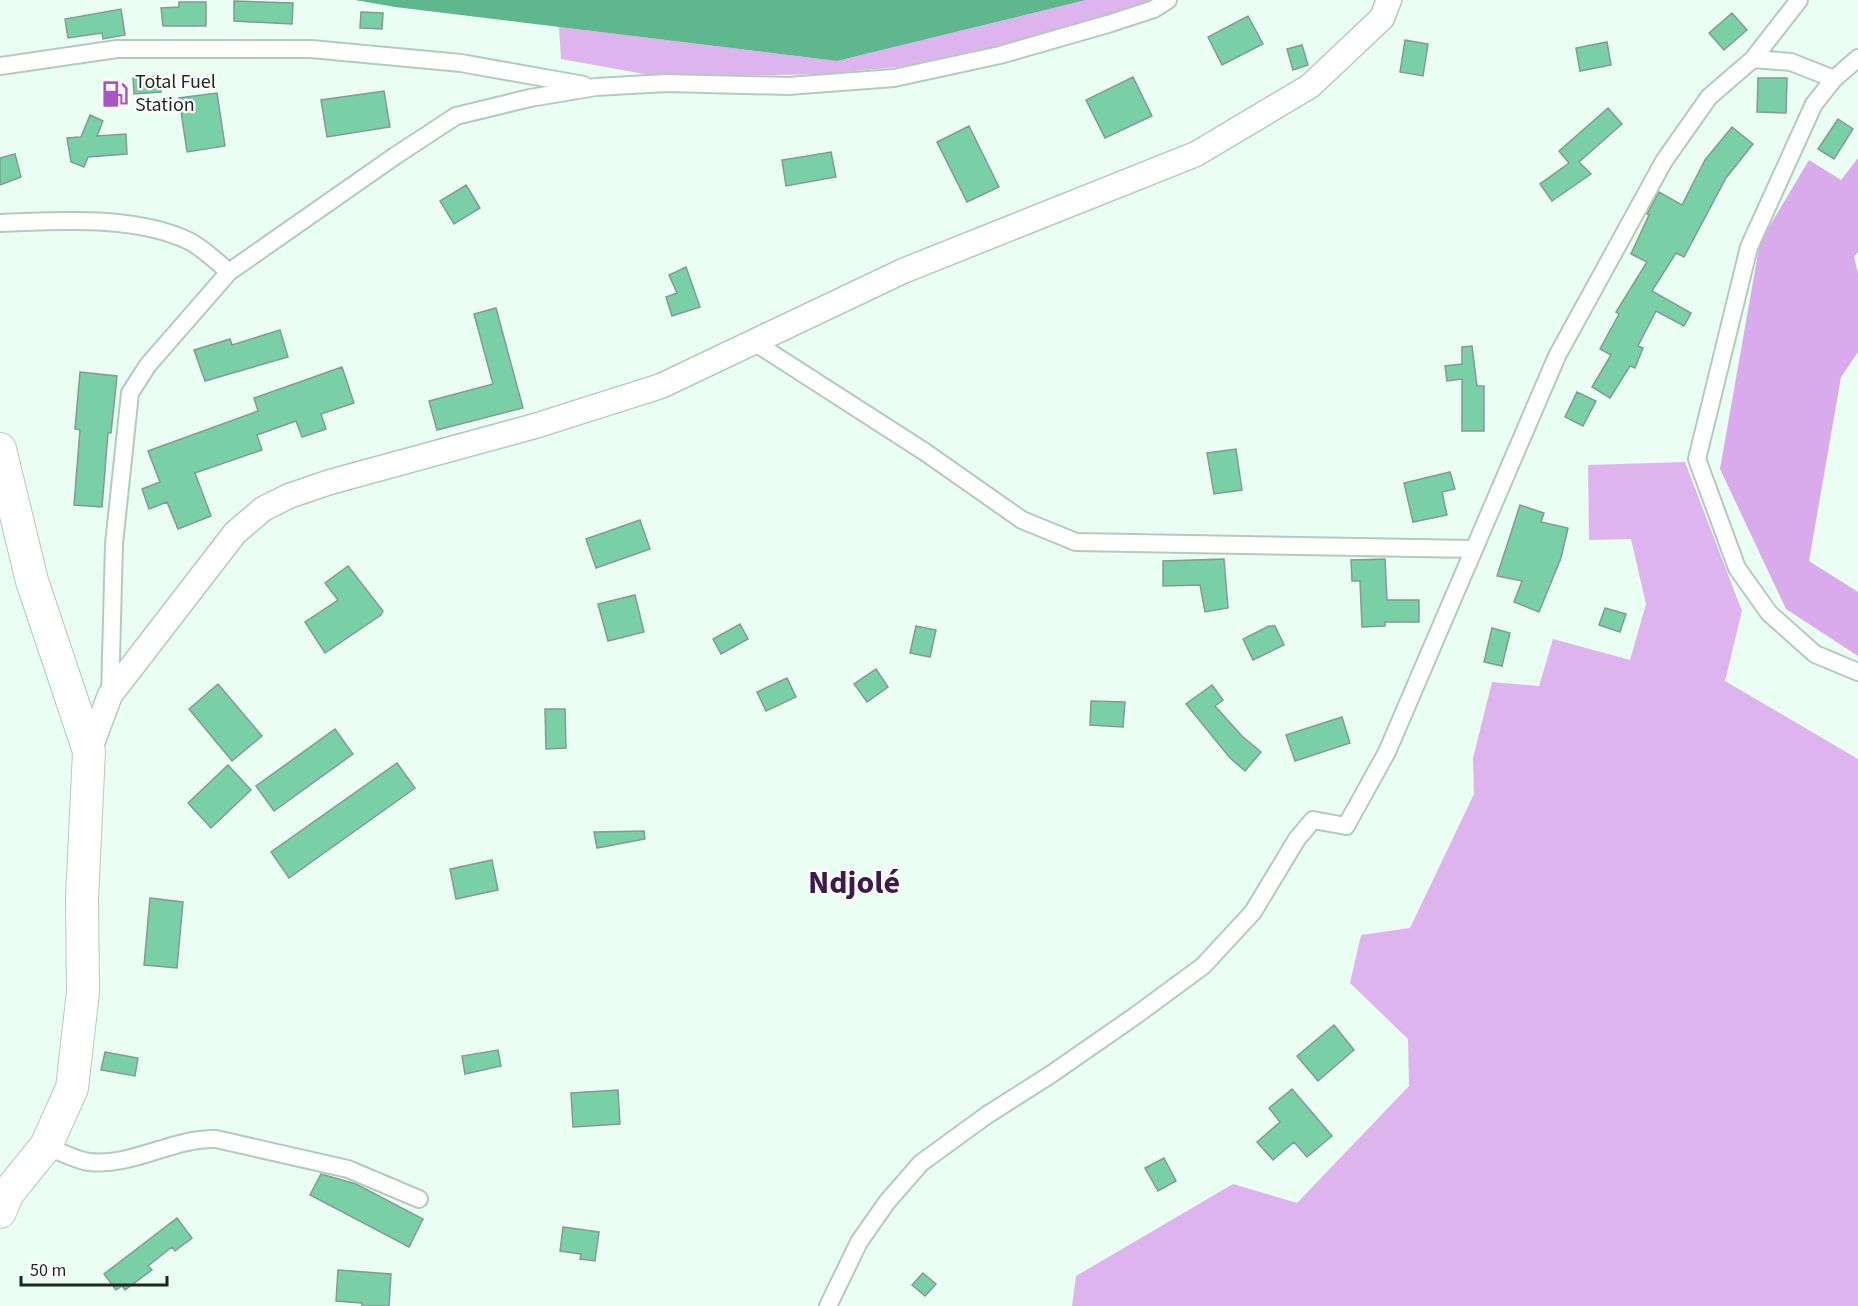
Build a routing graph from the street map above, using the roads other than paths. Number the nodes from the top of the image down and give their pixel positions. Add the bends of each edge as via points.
1 (1168, 0) edge
2 (1389, 0) edge
3 (1799, 0) edge
4 (1753, 58) junction
5 (1858, 58) edge
6 (0, 66) edge
7 (1834, 79) junction
8 (596, 87) junction
9 (0, 223) edge
10 (229, 272) junction
11 (754, 342) junction
12 (0, 449) edge
13 (1474, 549) junction
14 (1858, 672) edge
15 (110, 695) junction
16 (89, 751) junction
17 (46, 1146) junction
18 (419, 1199) dead end
19 (0, 1212) edge
20 (828, 1306) edge

1 - 8 street via 1154,9 1010,52 894,78 788,86 666,83
2 - 11 street via 1382,18 1310,86 1217,144 903,271
3 - 4 street
4 - 7 street via 1791,62
4 - 13 street via 1709,97 1664,160 1557,356
5 - 7 street
6 - 8 street via 117,49 311,49 461,63
7 - 14 street via 1814,104 1749,247 1697,459 1737,568 1769,613 1815,654
8 - 10 street via 456,116
9 - 10 street via 63,220 150,227 191,242
10 - 15 street via 148,365 130,393 114,544
11 - 13 street via 1022,520 1076,542
11 - 15 street via 661,386 535,426 330,482 263,509 227,542
12 - 16 highway via 32,581
13 - 20 street via 1387,752 1346,826 1313,820 1297,839 1253,912 1203,966 921,1163 859,1242
15 - 16 street
16 - 17 highway via 82,899 83,992 72,1088
17 - 18 street via 89,1162 123,1160 195,1139 216,1139 348,1169
17 - 19 highway via 8,1193

